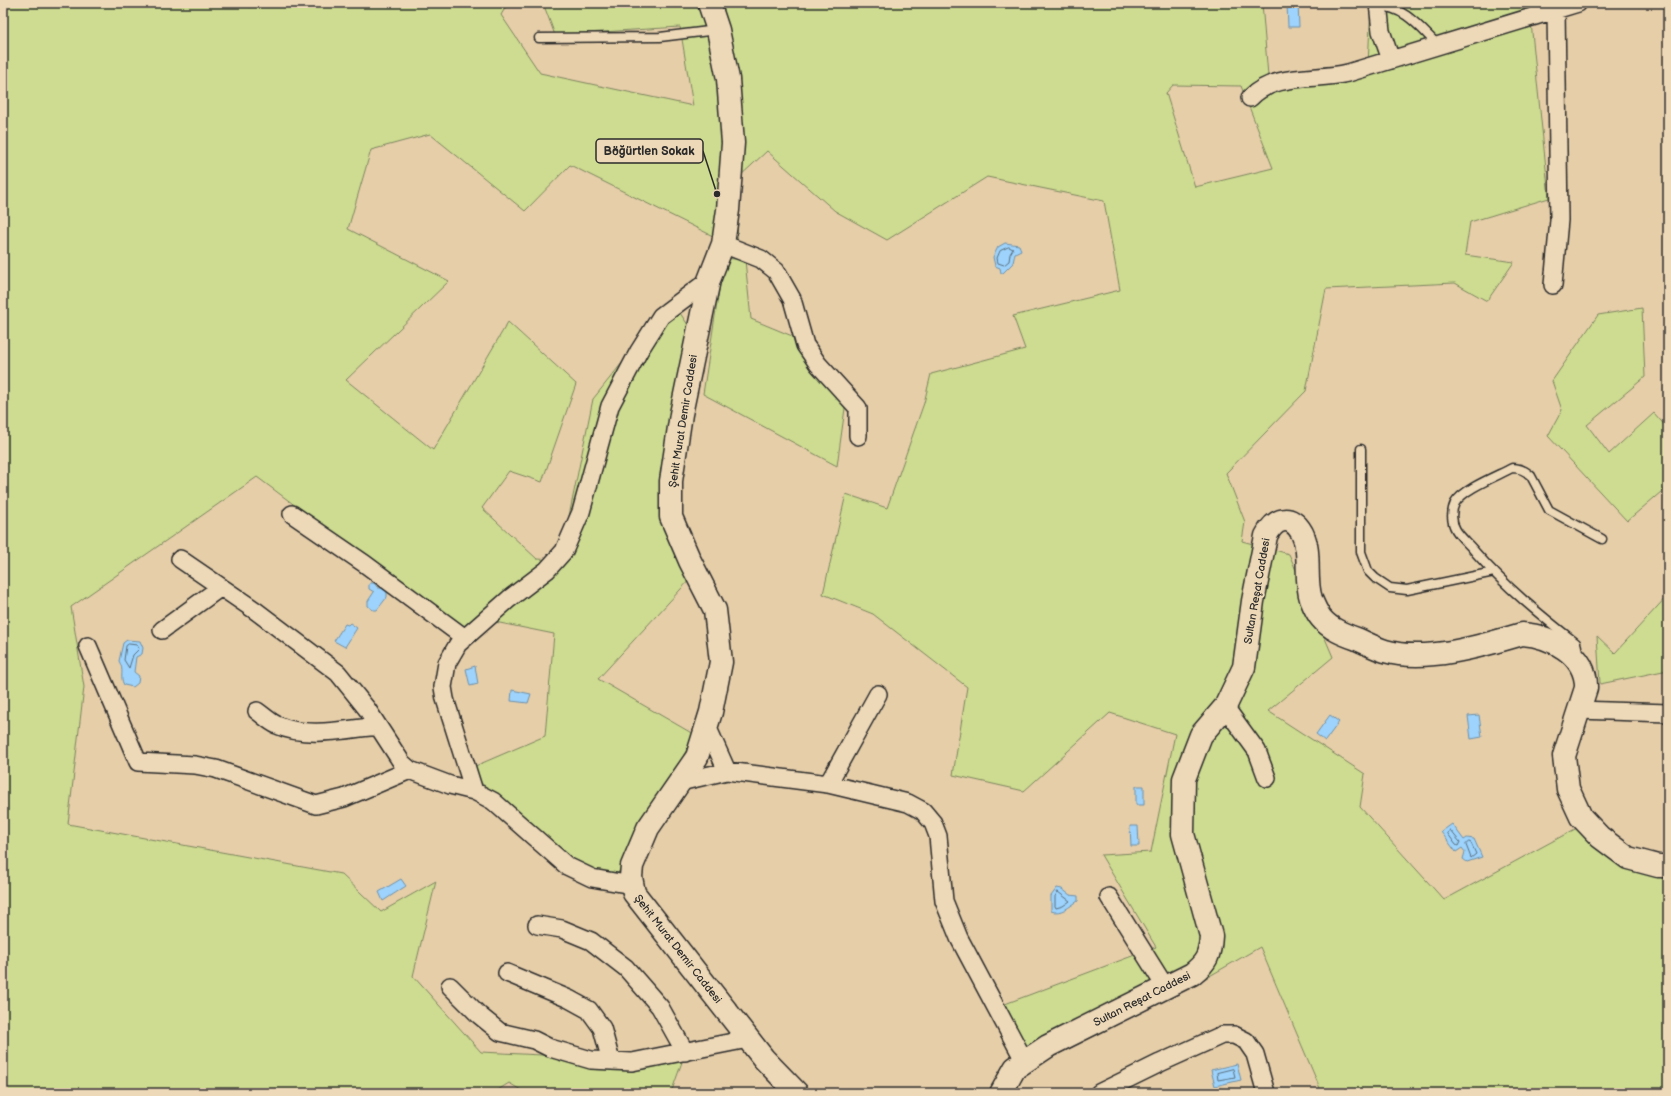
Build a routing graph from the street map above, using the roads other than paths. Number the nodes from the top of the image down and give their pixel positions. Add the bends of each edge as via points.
1 (708, 3) edge
2 (1578, 3) edge
3 (1379, 4) edge
4 (1556, 10) junction
5 (718, 30) junction
6 (539, 38) dead end
7 (1438, 45) junction
8 (1391, 60) junction
9 (1250, 98) dead end
10 (723, 244) junction
11 (709, 280) junction
12 (1553, 285) dead end
13 (858, 436) dead end
14 (1361, 449) dead end
15 (292, 514) dead end
16 (1602, 540) dead end
17 (180, 559) dead end
18 (1494, 572) junction
19 (221, 587) junction
20 (162, 630) dead end
21 (464, 638) junction
22 (88, 646) dead end
23 (1573, 656) junction
24 (878, 694) dead end
25 (1224, 707) junction
26 (1578, 710) junction
27 (257, 711) dead end
28 (1668, 713) edge
29 (378, 726) junction
30 (707, 726) junction
31 (410, 770) junction
32 (727, 771) junction
33 (1268, 778) dead end
34 (680, 782) junction
35 (828, 784) junction
36 (474, 791) junction
37 (1668, 866) edge
38 (632, 885) junction
39 (1108, 897) dead end
40 (537, 925) dead end
41 (507, 973) dead end
42 (450, 986) dead end
43 (1166, 988) junction
44 (748, 1039) junction
45 (685, 1052) junction
46 (611, 1061) junction
47 (1025, 1062) junction
48 (797, 1093) edge
49 (1001, 1093) edge
50 (1099, 1093) edge
51 (1266, 1093) edge

1 - 5 street, Şehit Murat Demir Caddesi
2 - 4 street
3 - 7 lane via 1407,15
3 - 8 street via 1382,31
4 - 7 street
4 - 12 street via 1558,220
5 - 6 lane via 660,37
5 - 10 street, Şehit Murat Demir Caddesi via 728,79 733,143
7 - 8 street
8 - 9 street via 1338,76 1277,81 1262,87
10 - 11 street, Şehit Murat Demir Caddesi
10 - 13 street via 761,259 776,271 792,299 805,345 818,364 858,408
11 - 21 street via 661,316 610,406 581,512 564,551 547,570
11 - 30 street, Şehit Murat Demir Caddesi via 670,481 671,517 715,610 721,662
14 - 18 lane via 1361,552 1368,571 1375,578 1390,588 1407,590
15 - 21 street via 365,564
16 - 18 lane via 1549,510 1527,472 1512,468 1465,493 1455,503 1452,511 1456,530
17 - 19 street
18 - 23 lane via 1536,613 1576,643 1577,651
19 - 20 street
19 - 29 street via 338,673
21 - 36 street via 447,663 444,693
22 - 31 street via 138,762 195,765 216,769 316,805 344,798
23 - 25 street, Sultan Reşat Caddesi via 1538,636 1522,634 1473,648 1416,655 1385,651 1337,631 1320,617 1311,598 1302,533 1286,519 1280,520 1270,528 1266,536 1253,601 1244,667
23 - 26 street, Sultan Reşat Caddesi via 1582,666 1586,681
24 - 35 street
25 - 33 street via 1256,751
25 - 43 street, Sultan Reşat Caddesi via 1201,735 1184,779 1183,834 1211,936 1210,952 1203,966
26 - 28 street
26 - 37 street, Sultan Reşat Caddesi via 1564,756 1568,789 1581,817 1600,837 1628,858
27 - 29 street via 276,725 291,730 316,732
29 - 31 street
30 - 32 street
30 - 34 street, Şehit Murat Demir Caddesi via 697,757
31 - 36 street
32 - 34 street
32 - 35 street
34 - 38 street, Şehit Murat Demir Caddesi via 648,828 632,866
35 - 47 street via 908,804 923,811 933,823 938,836 944,901 959,938
36 - 38 street via 493,801 567,866 592,878
38 - 44 street, Şehit Murat Demir Caddesi via 634,893
39 - 43 street
40 - 45 street via 562,929 591,941 626,968 660,1007
41 - 46 street via 590,1010 602,1028
42 - 46 street via 500,1032 534,1040 550,1048 591,1060
43 - 47 street, Sultan Reşat Caddesi via 1048,1046
44 - 45 street
44 - 48 street, Şehit Murat Demir Caddesi
45 - 46 street via 632,1062
47 - 49 street, Sultan Reşat Caddesi via 1015,1068
50 - 51 street via 1222,1035 1234,1035 1246,1041 1255,1054

